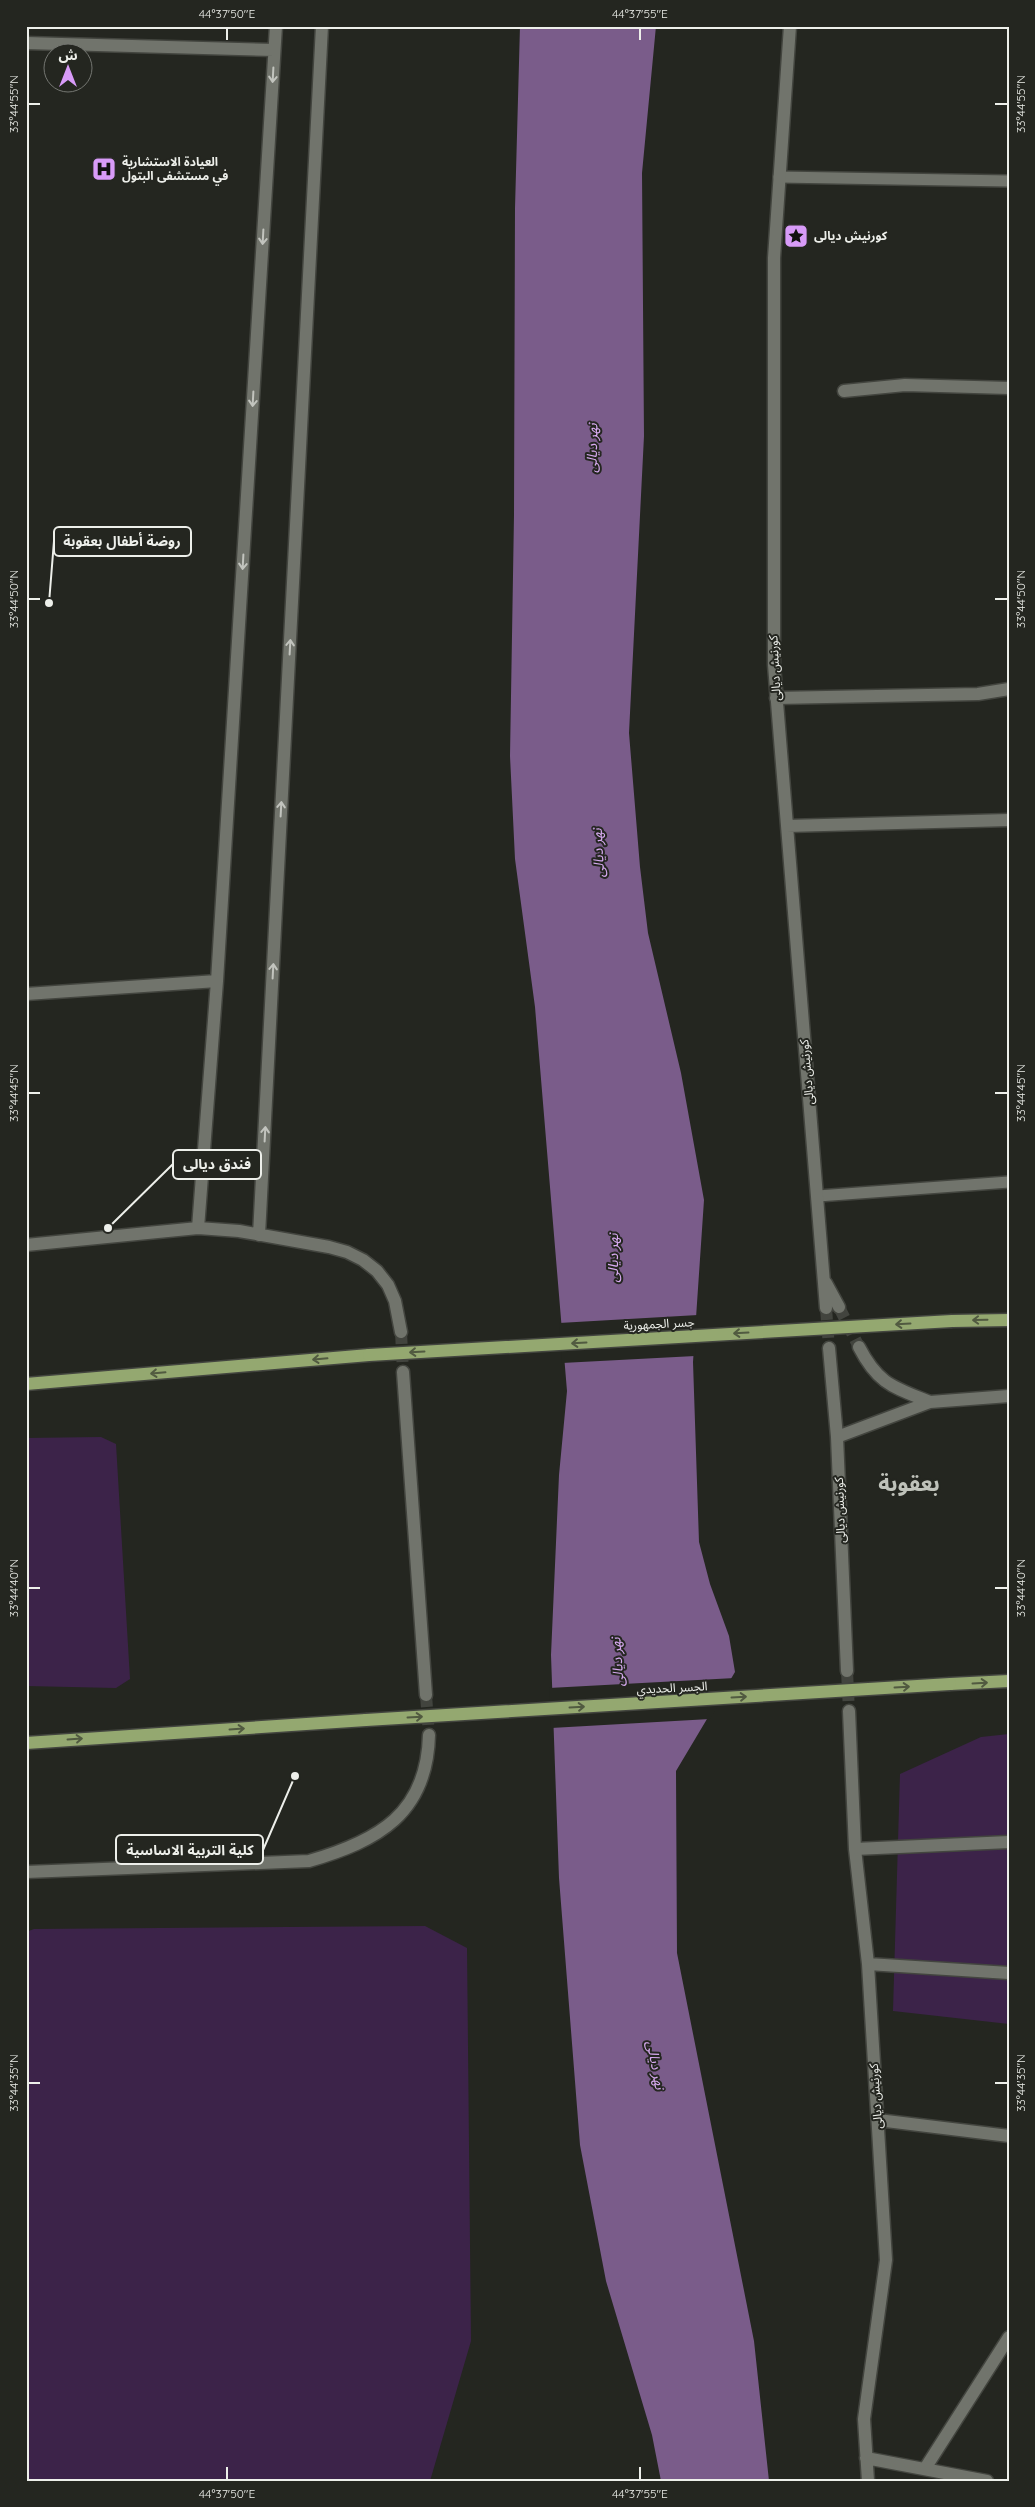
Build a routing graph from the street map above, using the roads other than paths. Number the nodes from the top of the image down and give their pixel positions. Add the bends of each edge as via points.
1 (276, 26) edge
2 (322, 26) edge
3 (790, 26) edge
4 (26, 43) edge
5 (274, 50) junction
6 (780, 177) junction
7 (1009, 181) edge
8 (1009, 388) edge
9 (844, 391) dead end
10 (1009, 689) edge
11 (776, 698) junction
12 (1009, 820) edge
13 (787, 826) junction
14 (217, 980) junction
15 (26, 994) edge
16 (1009, 1182) edge
17 (818, 1196) junction
18 (198, 1228) junction
19 (259, 1235) junction
20 (26, 1245) edge
21 (832, 1308) tunnel mouth
22 (1009, 1320) edge
23 (401, 1332) tunnel mouth
24 (859, 1347) tunnel mouth
25 (830, 1348) tunnel mouth
26 (403, 1372) tunnel mouth
27 (26, 1384) edge
28 (1009, 1396) edge
29 (930, 1402) junction
30 (837, 1437) junction
31 (847, 1671) tunnel mouth
32 (1009, 1681) edge
33 (426, 1695) tunnel mouth
34 (849, 1711) tunnel mouth
35 (429, 1735) tunnel mouth
36 (26, 1743) edge
37 (1009, 1842) edge
38 (855, 1849) junction
39 (26, 1872) edge
40 (868, 1964) junction
41 (1009, 1973) edge
42 (878, 2120) junction
43 (1009, 2136) edge
44 (1009, 2337) edge
45 (866, 2458) junction
46 (926, 2467) junction
47 (868, 2481) edge
48 (987, 2481) edge

1 - 5 street
19 -> 2 street
3 - 6 street, كورنيش ديالى
4 - 5 street
5 -> 14 street
6 - 7 lane
6 - 11 street, كورنيش ديالى via 774,258
8 - 9 street via 905,385
10 - 11 street via 978,694
11 - 13 street, كورنيش ديالى
12 - 13 street
13 - 17 street, كورنيش ديالى
14 - 15 street
14 - 18 street
16 - 17 lane
17 - 21 street, كورنيش ديالى via 823,1278
18 - 19 street
18 - 20 street
19 - 23 street via 329,1247 363,1260 388,1285
22 -> 27 main road, جسر الجمهورية, bridge via 368,1355
24 - 29 street via 869,1366 888,1385
25 - 30 street, كورنيش ديالى
26 - 33 street
28 - 29 street
29 - 30 street
30 - 31 street, كورنيش ديالى
36 -> 32 main road, الجسر الحديدي, bridge
34 - 38 street, كورنيش ديالى
35 - 39 street via 424,1776 404,1811 376,1834 344,1851 300,1862
37 - 38 street
38 - 40 street, كورنيش ديالى
40 - 41 street
40 - 42 street, كورنيش ديالى
42 - 43 street
42 - 45 street, كورنيش ديالى via 886,2260 864,2419
44 - 46 street
45 - 46 street
45 - 47 street, كورنيش ديالى
46 - 48 street

